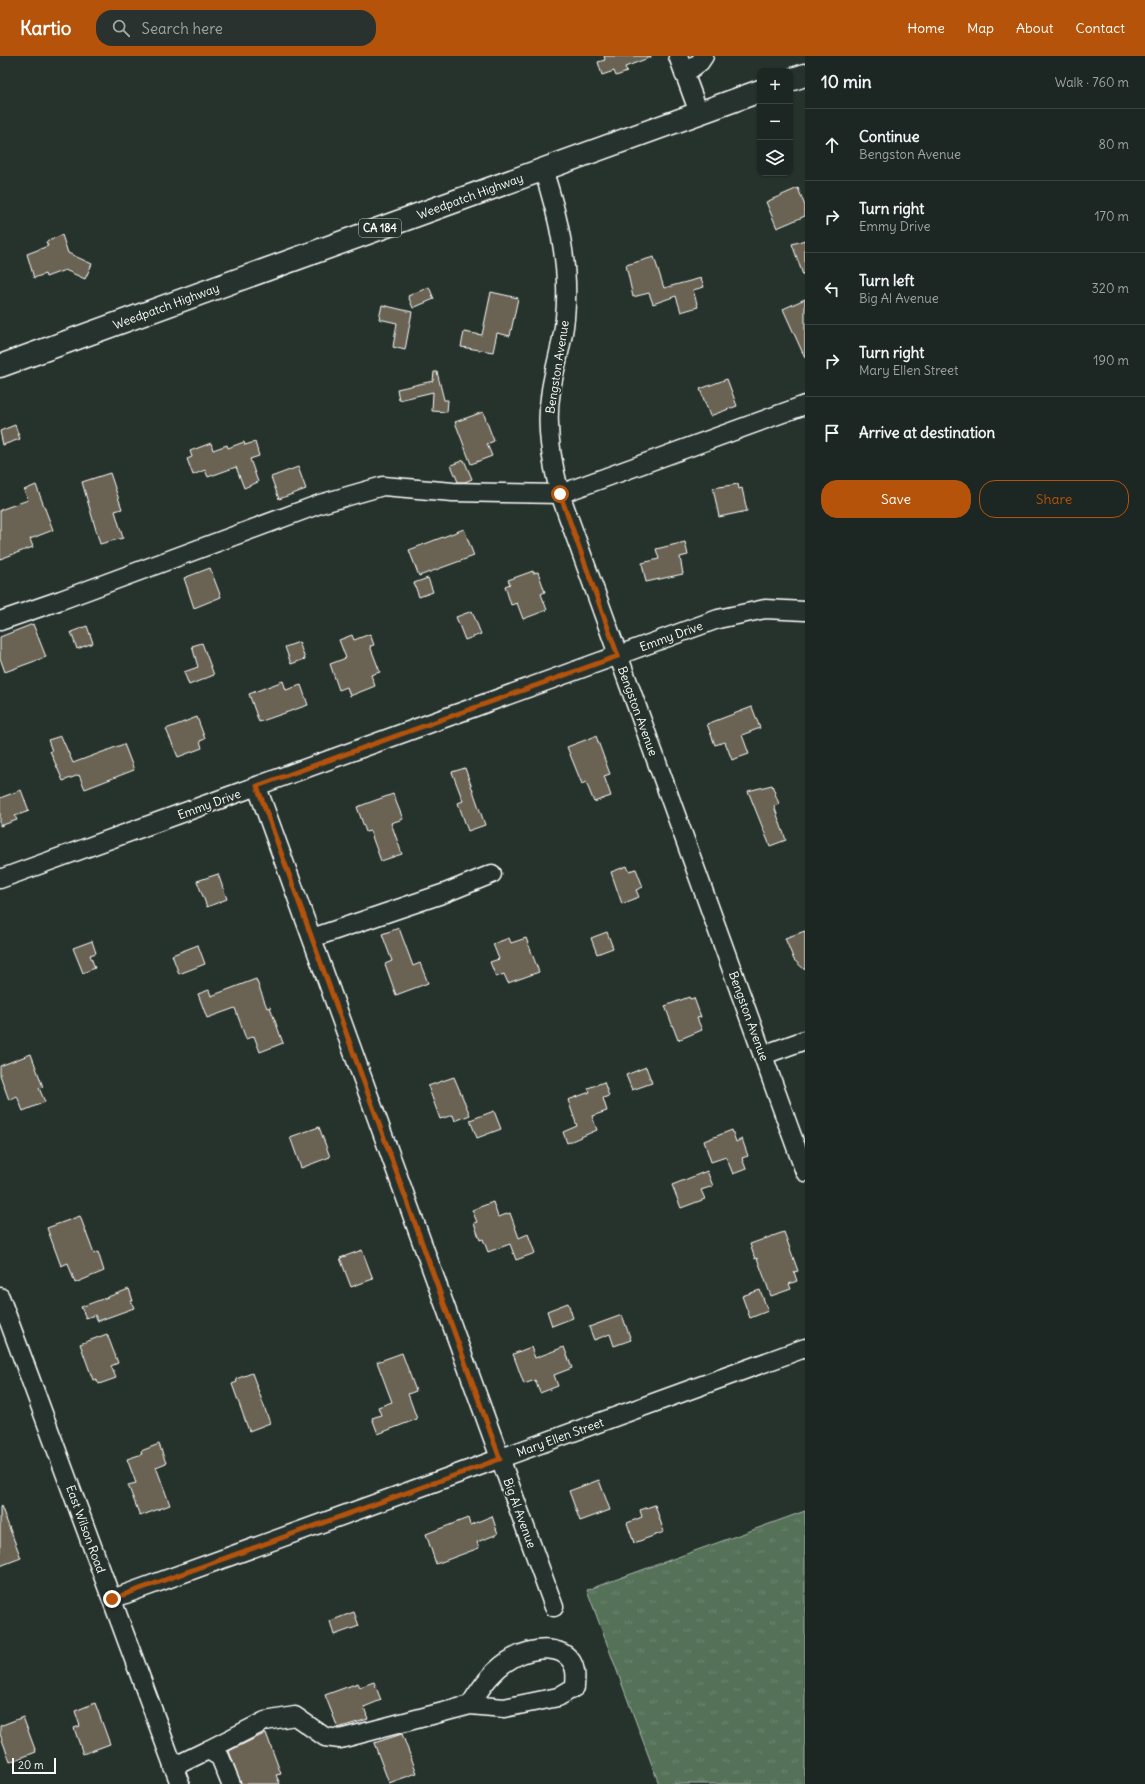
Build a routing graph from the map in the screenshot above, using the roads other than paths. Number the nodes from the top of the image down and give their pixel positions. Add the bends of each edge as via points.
1 (678, 56) edge
2 (704, 56) edge
3 (684, 74) junction
4 (805, 75) edge
5 (793, 79) edge
6 (757, 92) edge
7 (699, 113) junction
8 (544, 169) junction
9 (0, 366) edge
10 (805, 405) edge
11 (560, 494) junction
12 (805, 611) edge
13 (0, 620) edge
14 (618, 656) junction
15 (257, 786) junction
16 (492, 874) dead end
17 (0, 880) edge
18 (312, 938) junction
19 (805, 1040) edge
20 (763, 1055) junction
21 (805, 1172) edge
22 (0, 1297) edge
23 (805, 1348) edge
24 (500, 1459) junction
25 (112, 1599) junction
26 (554, 1607) dead end
27 (470, 1705) junction
28 (208, 1750) junction
29 (173, 1766) junction
30 (180, 1784) edge
31 (231, 1784) edge

1 - 3 street
2 - 3 street
3 - 7 street
4 - 5 main road
6 - 7 main road, Weedpatch Highway / CA 184
7 - 8 main road, Weedpatch Highway / CA 184
8 - 9 main road, Weedpatch Highway / CA 184
8 - 11 street, Bengston Avenue via 563,242 566,280 566,318 551,390 548,425 551,460
10 - 11 street
11 - 13 street via 453,492 383,486 320,504
11 - 14 street, Bengston Avenue
12 - 14 street, Emmy Drive via 765,609 718,620
14 - 15 street, Emmy Drive
14 - 20 street, Bengston Avenue
15 - 17 street, Emmy Drive
15 - 18 street, Big Al Avenue
16 - 18 street via 445,893
18 - 24 street, Big Al Avenue
19 - 20 street
20 - 21 street, Bengston Avenue
22 - 25 street, East Wilson Road
23 - 24 street, Mary Ellen Street
24 - 25 street, Mary Ellen Street
24 - 26 street, Big Al Avenue
25 - 29 street, East Wilson Road
27 - 27 street via 504,1708 558,1697 575,1687 575,1671 567,1657 554,1650 540,1649 526,1653 513,1658 484,1682
27 - 28 street via 340,1739 325,1737 294,1716 265,1722
28 - 29 street
28 - 31 street via 220,1757
29 - 30 street, East Wilson Road

